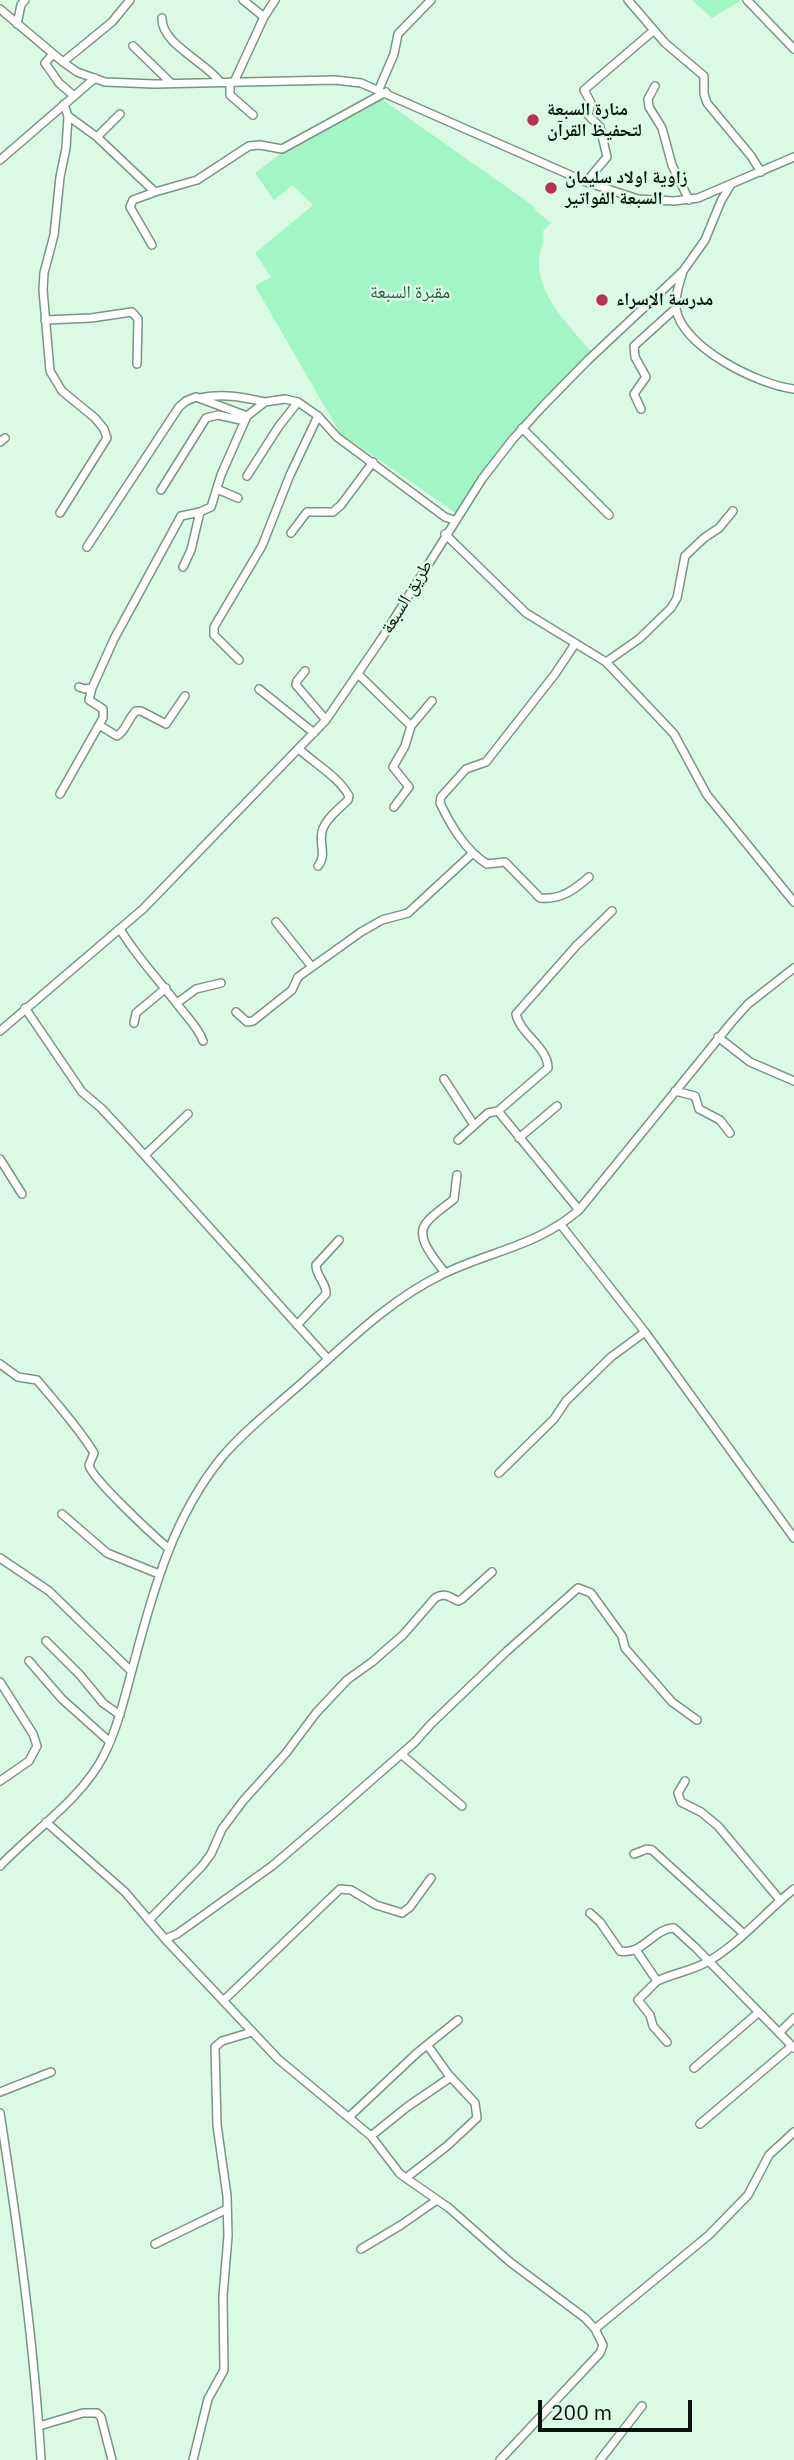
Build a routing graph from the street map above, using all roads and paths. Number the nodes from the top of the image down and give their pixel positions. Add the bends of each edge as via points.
1 (25, 0) edge
2 (130, 0) edge
3 (243, 0) edge
4 (275, 0) edge
5 (431, 0) edge
6 (628, 0) edge
7 (747, 0) edge
8 (0, 9) edge
9 (264, 17) junction
10 (162, 18) dead end
11 (17, 24) junction
12 (653, 31) junction
13 (133, 46) dead end
14 (794, 49) edge
15 (53, 54) junction
16 (63, 62) junction
17 (95, 78) junction
18 (220, 82) junction
19 (232, 82) junction
20 (171, 83) junction
21 (655, 86) dead end
22 (382, 91) junction
23 (74, 96) junction
24 (64, 104) junction
25 (120, 114) dead end
26 (254, 115) dead end
27 (68, 116) junction
28 (97, 137) junction
29 (794, 157) edge
30 (0, 160) edge
31 (761, 172) junction
32 (586, 182) junction
33 (730, 186) junction
34 (155, 192) junction
35 (689, 200) junction
36 (152, 245) dead end
37 (684, 271) junction
38 (676, 307) junction
39 (45, 320) junction
40 (137, 364) dead end
41 (794, 389) edge
42 (199, 398) junction
43 (265, 402) junction
44 (298, 402) junction
45 (641, 409) dead end
46 (318, 416) junction
47 (246, 419) junction
48 (522, 428) junction
49 (373, 462) junction
50 (247, 475) dead end
51 (216, 489) junction
52 (161, 490) dead end
53 (238, 498) dead end
54 (733, 511) dead end
55 (201, 512) junction
56 (60, 513) dead end
57 (609, 515) dead end
58 (454, 520) junction
59 (291, 533) dead end
60 (445, 534) junction
61 (87, 547) dead end
62 (183, 567) dead end
63 (575, 645) junction
64 (239, 660) dead end
65 (606, 662) junction
66 (305, 671) dead end
67 (358, 674) junction
68 (79, 687) dead end
69 (92, 688) junction
70 (259, 689) dead end
71 (185, 696) dead end
72 (432, 701) dead end
73 (326, 720) junction
74 (99, 725) junction
75 (411, 726) junction
76 (314, 733) junction
77 (299, 749) junction
78 (60, 794) dead end
79 (394, 807) dead end
80 (472, 853) junction
81 (318, 866) dead end
82 (589, 877) dead end
83 (794, 902) edge
84 (612, 911) dead end
85 (276, 922) dead end
86 (120, 929) junction
87 (312, 967) junction
88 (794, 968) edge
89 (221, 984) dead end
90 (166, 988) junction
91 (177, 1003) junction
92 (25, 1008) junction
93 (236, 1012) dead end
94 (134, 1023) dead end
95 (0, 1031) edge
96 (718, 1037) junction
97 (203, 1041) dead end
98 (444, 1079) dead end
99 (794, 1081) edge
100 (675, 1091) junction
101 (557, 1106) dead end
102 (498, 1111) junction
103 (188, 1114) dead end
104 (474, 1125) junction
105 (730, 1133) dead end
106 (519, 1138) junction
107 (458, 1140) dead end
108 (145, 1155) junction
109 (0, 1158) edge
110 (457, 1175) dead end
111 (22, 1194) dead end
112 (579, 1210) junction
113 (561, 1225) junction
114 (339, 1240) dead end
115 (444, 1273) junction
116 (297, 1325) junction
117 (645, 1332) junction
118 (328, 1359) junction
119 (0, 1364) edge
120 (499, 1473) dead end
121 (62, 1514) dead end
122 (794, 1538) edge
123 (169, 1548) junction
124 (0, 1558) edge
125 (492, 1572) dead end
126 (159, 1574) junction
127 (46, 1641) dead end
128 (29, 1661) dead end
129 (131, 1671) junction
130 (0, 1682) edge
131 (120, 1714) junction
132 (697, 1720) dead end
133 (110, 1742) junction
134 (401, 1754) junction
135 (0, 1781) edge
136 (684, 1782) dead end
137 (462, 1805) dead end
138 (46, 1822) junction
139 (634, 1854) dead end
140 (0, 1867) edge
141 (431, 1878) dead end
142 (794, 1889) edge
143 (780, 1900) junction
144 (590, 1913) dead end
145 (149, 1920) junction
146 (744, 1934) junction
147 (165, 1939) junction
148 (636, 1950) junction
149 (709, 1961) junction
150 (657, 1981) junction
151 (223, 2001) junction
152 (759, 2012) junction
153 (794, 2018) edge
154 (458, 2020) dead end
155 (252, 2032) junction
156 (779, 2033) junction
157 (667, 2042) dead end
158 (428, 2046) junction
159 (793, 2047) edge
160 (694, 2068) dead end
161 (51, 2071) dead end
162 (451, 2077) junction
163 (0, 2092) edge
164 (0, 2113) edge
165 (349, 2117) junction
166 (701, 2124) dead end
167 (794, 2132) edge
168 (371, 2136) junction
169 (406, 2178) junction
170 (437, 2200) junction
171 (228, 2209) junction
172 (155, 2244) dead end
173 (361, 2249) dead end
174 (595, 2329) junction
175 (642, 2406) dead end
176 (39, 2426) junction
177 (41, 2460) edge
178 (112, 2460) edge
179 (193, 2460) edge
180 (500, 2460) edge
181 (600, 2460) edge

1 - 11 street
2 - 16 street via 112,22
3 - 9 street
4 - 9 street
5 - 22 street via 398,34
6 - 12 street
7 - 14 street
8 - 11 street
9 - 19 street
10 - 18 street via 163,29 173,41
11 - 15 street
12 - 31 street via 704,76 707,103
12 - 32 street via 584,90 607,156
13 - 20 street
15 - 16 street
15 - 23 street via 45,63
16 - 17 street
17 - 20 street
17 - 23 street
18 - 19 street
18 - 20 street
19 - 22 street via 335,79
19 - 26 street via 230,95
21 - 35 street via 649,107 662,128 672,165
22 - 32 street
22 - 34 street via 282,149 249,146 197,180
23 - 24 street
24 - 27 street
24 - 30 street
25 - 28 street
27 - 28 street
27 - 39 street via 54,235 44,273
28 - 34 street
29 - 31 street
31 - 33 street
32 - 35 street via 638,198
33 - 35 street
33 - 37 street, طريق السبعة via 705,240
34 - 36 street via 131,203
37 - 38 street
37 - 48 street, طريق السبعة
38 - 41 street via 692,336 730,366
38 - 45 street via 634,346 646,377 634,394
39 - 40 street via 132,312 138,319
39 - 56 street via 50,371 57,385 90,414 107,438
42 - 43 street via 220,394
42 - 47 street
42 - 61 street via 179,407
43 - 44 street
43 - 47 street
44 - 46 street
44 - 50 street
46 - 49 street via 337,437
46 - 64 street via 265,540 214,627 214,635
47 - 51 street
47 - 52 street via 206,418
48 - 57 street
48 - 58 street, طريق السبعة
49 - 58 street
49 - 59 street via 341,505 327,514 307,512
51 - 53 street
51 - 55 street via 211,507
54 - 65 street via 685,556 671,608
55 - 62 street
55 - 69 street via 181,516
58 - 60 street, طريق السبعة
60 - 63 street via 526,613
60 - 67 street, طريق السبعة
63 - 65 street
63 - 80 street via 486,762 466,769 441,797 449,821
65 - 83 street via 674,734 707,795
66 - 73 street via 296,685
67 - 73 street, طريق السبعة
67 - 75 street
68 - 69 street
69 - 74 street via 89,699 104,712
70 - 76 street
71 - 74 street via 166,724 136,711 117,736
72 - 75 street
73 - 76 street, طريق السبعة
74 - 78 street
75 - 79 street via 393,767 409,787
76 - 77 street, طريق السبعة
77 - 81 street via 349,796 323,827
77 - 86 street, طريق السبعة
80 - 82 street via 487,864 505,862 540,898 568,894
80 - 87 street via 408,913 366,928
84 - 102 street via 516,1014 546,1057 548,1068
85 - 87 street
86 - 90 street
86 - 92 street, طريق السبعة
87 - 93 street via 253,1021 247,1022
88 - 96 street via 748,1004
89 - 91 street via 198,988
90 - 91 street
90 - 94 street via 136,1013
91 - 97 street
92 - 95 street, طريق السبعة
92 - 108 street via 82,1092
96 - 99 street via 750,1062
96 - 100 street
98 - 104 street
100 - 105 street via 695,1096 699,1109 720,1120
100 - 112 street
101 - 106 street
102 - 104 street
102 - 106 street
103 - 108 street
104 - 107 street
106 - 112 street
108 - 116 street
109 - 111 street
110 - 115 street via 454,1199 422,1230 423,1240
112 - 113 street
113 - 115 street
113 - 117 street
114 - 116 street via 316,1265 326,1294
115 - 118 street via 395,1301
116 - 118 street
117 - 120 street via 602,1366
117 - 122 street
118 - 123 street via 221,1458
119 - 123 street via 18,1377 37,1380 94,1453 89,1465 92,1474
121 - 126 street via 107,1553
123 - 126 street
124 - 129 street via 49,1591
125 - 145 street via 458,1601 449,1595 435,1598 403,1635 347,1680 243,1801 202,1866
126 - 129 street
127 - 131 street via 103,1703
128 - 133 street via 61,1699
129 - 131 street
130 - 135 street via 37,1746 29,1761
131 - 133 street
132 - 134 street via 672,1702 625,1648 622,1636 591,1593 578,1588
133 - 138 street via 83,1786
134 - 137 street
134 - 147 street via 272,1866
136 - 143 street via 678,1793 681,1802 718,1826
138 - 140 street
138 - 145 street via 125,1892
139 - 146 street via 652,1850
141 - 151 street via 402,1913 340,1889
142 - 143 street
143 - 146 street
144 - 148 street via 620,1951
145 - 147 street
146 - 149 street
147 - 151 street
148 - 149 street via 670,1927
148 - 150 street
149 - 150 street
149 - 152 street
150 - 157 street via 638,2000
151 - 155 street
152 - 156 street
152 - 160 street
153 - 156 street
154 - 158 street
155 - 165 street
155 - 171 street via 215,2047 217,2125
156 - 159 street
158 - 162 street
158 - 165 street
159 - 166 street
161 - 163 street
162 - 168 street
162 - 169 street via 475,2103 477,2118
164 - 176 street via 22,2258
165 - 168 street
167 - 174 street via 769,2155 748,2195 709,2235
168 - 169 street
169 - 170 street
170 - 173 street
170 - 174 street
171 - 172 street
171 - 179 street via 224,2370 208,2399
174 - 180 street via 603,2345 600,2353
175 - 181 street
176 - 177 street
176 - 178 street via 97,2413

